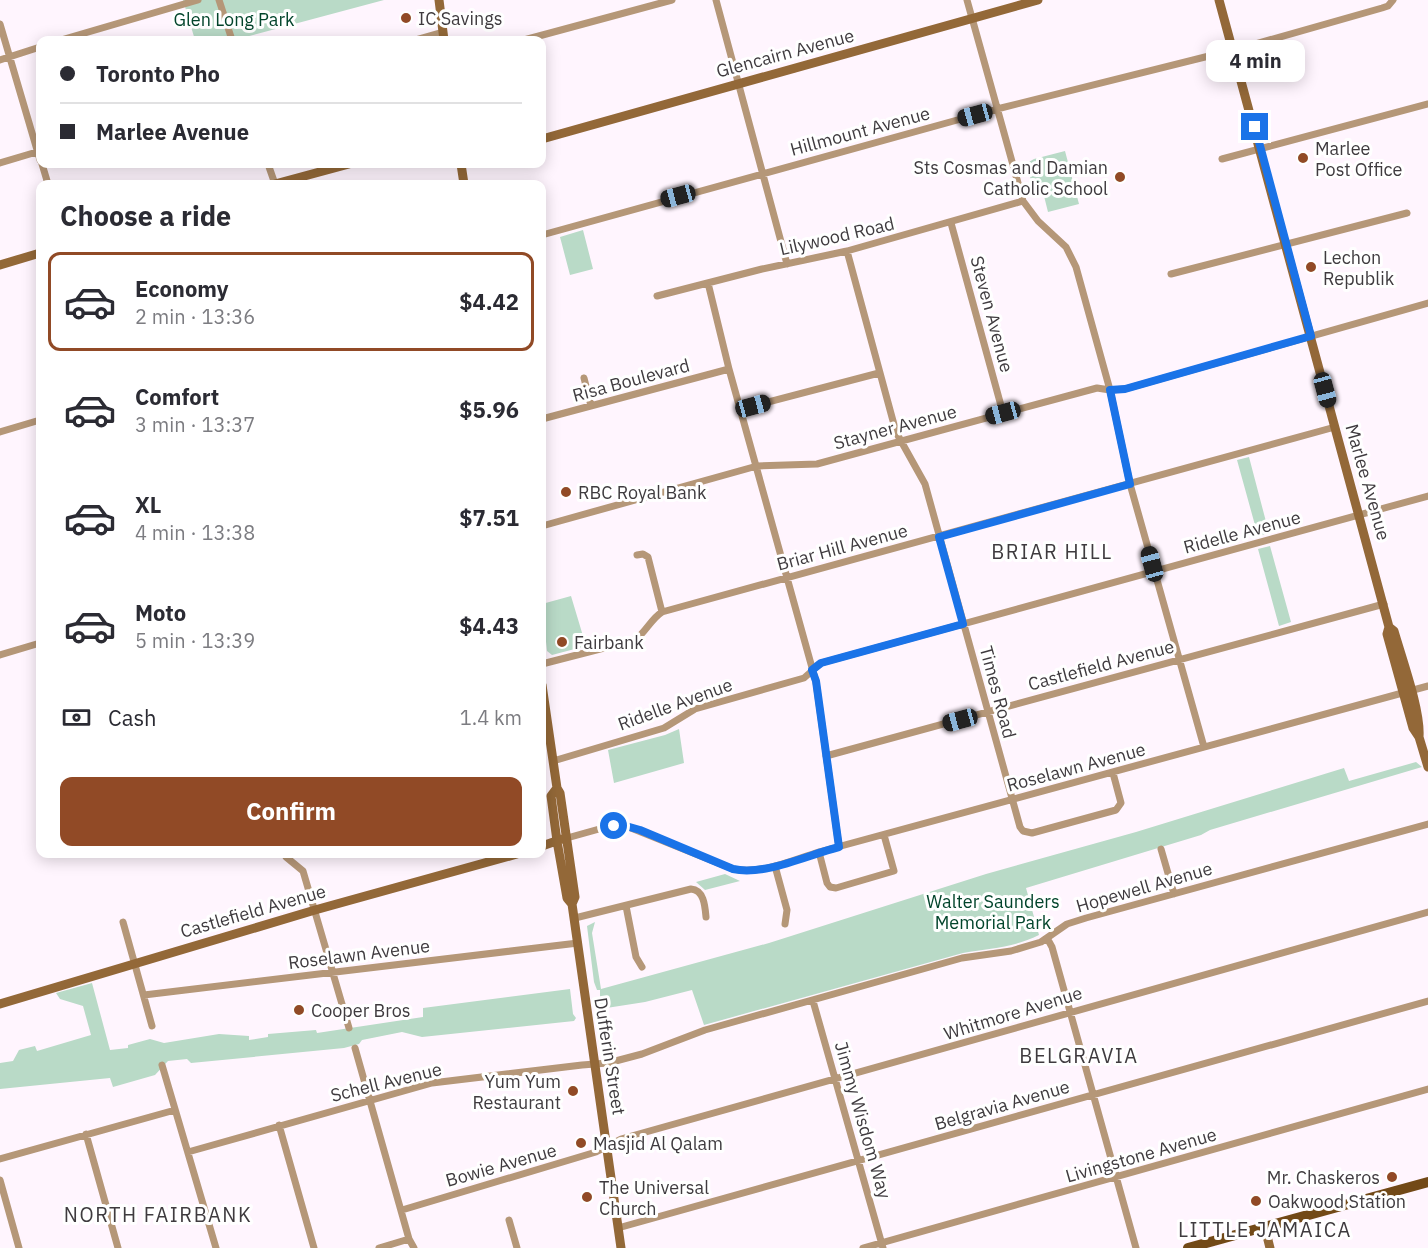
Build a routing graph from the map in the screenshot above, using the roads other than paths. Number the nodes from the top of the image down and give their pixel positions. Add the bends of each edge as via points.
1 (198, 0) edge
2 (219, 0) edge
3 (439, 0) edge
4 (672, 0) edge
5 (716, 0) edge
6 (967, 0) edge
7 (1038, 0) edge
8 (1219, 0) edge
9 (1393, 0) edge
10 (972, 18) junction
11 (0, 24) edge
12 (75, 36) edge
13 (231, 36) edge
14 (444, 36) edge
15 (539, 36) edge
16 (36, 48) edge
17 (1233, 50) junction
18 (9, 57) junction
19 (0, 60) edge
20 (737, 83) junction
21 (1428, 104) edge
22 (997, 109) junction
23 (546, 138) edge
24 (36, 144) edge
25 (1261, 150) junction
26 (36, 158) edge
27 (1222, 159) dead end
28 (0, 163) edge
29 (334, 168) edge
30 (762, 173) junction
31 (290, 180) edge
32 (1023, 201) junction
33 (1407, 213) dead end
34 (951, 223) junction
35 (546, 234) edge
36 (1286, 244) junction
37 (847, 251) junction
38 (36, 254) edge
39 (787, 264) junction
40 (0, 265) edge
41 (1172, 274) dead end
42 (708, 283) junction
43 (657, 296) dead end
44 (1428, 303) edge
45 (1311, 336) junction
46 (729, 369) junction
47 (879, 373) junction
48 (584, 378) dead end
49 (1110, 390) junction
50 (591, 406) junction
51 (741, 409) junction
52 (1003, 413) junction
53 (546, 418) edge
54 (36, 421) edge
55 (1335, 427) junction
56 (0, 432) edge
57 (900, 441) junction
58 (757, 466) junction
59 (1130, 484) junction
60 (1428, 496) edge
61 (1359, 515) junction
62 (546, 525) edge
63 (939, 537) junction
64 (637, 555) dead end
65 (1155, 572) junction
66 (787, 578) junction
67 (1384, 604) junction
68 (662, 612) junction
69 (963, 624) junction
70 (36, 644) edge
71 (0, 655) edge
72 (1179, 660) junction
73 (546, 663) edge
74 (812, 670) junction
75 (1428, 686) edge
76 (1407, 692) junction
77 (546, 710) edge
78 (987, 713) junction
79 (1204, 747) junction
80 (826, 756) junction
81 (554, 761) junction
82 (1428, 767) edge
83 (1113, 773) junction
84 (557, 788) junction
85 (1012, 800) junction
86 (1428, 824) edge
87 (885, 835) junction
88 (567, 838) junction
89 (556, 841) junction
90 (546, 845) edge
91 (839, 847) junction
92 (1161, 849) dead end
93 (819, 852) junction
94 (287, 858) edge
95 (503, 858) edge
96 (775, 866) junction
97 (1174, 894) junction
98 (572, 904) junction
99 (627, 906) junction
100 (315, 910) junction
101 (1428, 912) edge
102 (706, 917) dead end
103 (575, 918) junction
104 (123, 922) dead end
105 (785, 924) dead end
106 (1047, 938) junction
107 (578, 943) junction
108 (134, 963) junction
109 (642, 967) dead end
110 (333, 972) junction
111 (144, 995) junction
112 (813, 1001) junction
113 (1428, 1001) edge
114 (0, 1004) edge
115 (1070, 1012) junction
116 (152, 1026) dead end
117 (348, 1028) dead end
118 (355, 1048) dead end
119 (596, 1064) junction
120 (162, 1065) dead end
121 (836, 1079) junction
122 (1428, 1089) edge
123 (1093, 1094) junction
124 (370, 1100) junction
125 (175, 1110) junction
126 (279, 1125) junction
127 (86, 1134) junction
128 (607, 1147) junction
129 (188, 1152) junction
130 (0, 1159) edge
131 (859, 1161) junction
132 (1116, 1178) junction
133 (0, 1180) edge
134 (1428, 1182) edge
135 (3, 1204) edge
136 (402, 1210) junction
137 (509, 1220) dead end
138 (618, 1228) junction
139 (1264, 1228) junction
140 (409, 1239) junction
141 (883, 1245) edge
142 (20, 1248) edge
143 (118, 1248) edge
144 (216, 1248) edge
145 (314, 1248) edge
146 (379, 1248) edge
147 (414, 1248) edge
148 (517, 1248) edge
149 (621, 1248) edge
150 (862, 1248) edge
151 (1136, 1248) edge
152 (1188, 1248) edge
153 (1270, 1248) edge

1 - 12 street
2 - 13 street
3 - 14 street
4 - 15 street
5 - 20 street
6 - 10 street
7 - 10 street, Glencairn Avenue
8 - 17 street, Marlee Avenue
9 - 17 street, Hillmount Avenue via 1382,8
10 - 20 street, Glencairn Avenue
10 - 22 street
11 - 18 street
16 - 18 street
17 - 22 street, Hillmount Avenue
17 - 25 street, Marlee Avenue
18 - 19 street
18 - 24 street
20 - 23 street, Glencairn Avenue
20 - 30 street
21 - 25 street
22 - 30 street, Hillmount Avenue
22 - 32 street
25 - 27 street
25 - 36 street, Marlee Avenue
26 - 28 street
29 - 31 street
30 - 35 street, Hillmount Avenue
30 - 39 street
32 - 34 street, Lilywood Road
32 - 49 street via 1074,260
33 - 36 street
34 - 37 street, Lilywood Road
34 - 52 street, Steven Avenue
36 - 41 street
36 - 45 street, Marlee Avenue
37 - 39 street, Lilywood Road
37 - 47 street, Times Road
38 - 40 street
39 - 42 street, Lilywood Road
42 - 43 street, Lilywood Road
42 - 46 street
44 - 45 street, Stayner Avenue
45 - 49 street, Stayner Avenue
45 - 55 street, Marlee Avenue
46 - 50 street, Risa Boulevard
46 - 51 street
47 - 51 street
47 - 57 street, Times Road
48 - 50 street
49 - 52 street, Stayner Avenue via 1097,388
49 - 59 street
50 - 53 street, Risa Boulevard
51 - 58 street
52 - 57 street, Stayner Avenue
54 - 56 street
55 - 59 street, Briar Hill Avenue
55 - 61 street, Marlee Avenue
57 - 58 street, Stayner Avenue via 817,464
57 - 63 street, Times Road via 925,484
58 - 62 street, Stayner Avenue
58 - 66 street
59 - 63 street, Briar Hill Avenue
59 - 65 street
60 - 61 street, Ridelle Avenue
61 - 65 street, Ridelle Avenue
61 - 67 street, Marlee Avenue
63 - 66 street, Briar Hill Avenue
63 - 69 street, Times Road
64 - 68 street via 648,557
65 - 69 street, Ridelle Avenue
65 - 72 street
66 - 68 street, Briar Hill Avenue
66 - 74 street
67 - 72 street, Castlefield Avenue
67 - 76 street, Marlee Avenue via 1387,634
68 - 73 street via 635,640
69 - 74 street, Ridelle Avenue via 821,663
69 - 78 street, Times Road
70 - 71 street
72 - 78 street, Castlefield Avenue
72 - 79 street
74 - 80 street
74 - 81 street, Ridelle Avenue via 804,678 695,709 664,728
75 - 76 street, Roselawn Avenue
76 - 79 street, Roselawn Avenue
76 - 82 street, Marlee Avenue via 1420,727 1419,738
77 - 81 street, Dufferin Street
78 - 80 street, Castlefield Avenue
78 - 85 street, Times Road
79 - 83 street, Roselawn Avenue
80 - 91 street
81 - 84 street, Dufferin Street
83 - 85 street, Roselawn Avenue
83 - 85 street, Times Road via 1121,803 1116,810 1032,834 1023,831
84 - 88 street, Dufferin Street
84 - 89 street, Dufferin Street via 551,796
85 - 87 street, Roselawn Avenue
86 - 97 street, Hopewell Avenue
87 - 91 street, Roselawn Avenue
87 - 93 street via 894,871 833,888 827,883
88 - 89 street
88 - 96 street, Roselawn Avenue via 610,826 626,826 733,869 745,872
88 - 98 street, Dufferin Street via 575,897
89 - 90 street
89 - 98 street, Dufferin Street via 567,898
91 - 93 street, Roselawn Avenue
92 - 97 street
93 - 96 street, Roselawn Avenue
94 - 100 street via 303,871
95 - 100 street, Castlefield Avenue
96 - 105 street via 787,910
97 - 106 street, Hopewell Avenue via 1067,924
98 - 103 street, Dufferin Street
99 - 102 street via 696,889
99 - 103 street
99 - 109 street via 636,957
100 - 108 street, Castlefield Avenue
100 - 110 street
101 - 115 street, Whitmore Avenue
103 - 107 street, Dufferin Street
104 - 108 street
106 - 112 street, Hopewell Avenue via 1011,951 962,958
106 - 115 street
107 - 110 street, Roselawn Avenue
107 - 119 street, Dufferin Street
108 - 111 street
108 - 114 street, Castlefield Avenue
110 - 111 street, Roselawn Avenue
110 - 117 street
111 - 116 street
112 - 119 street, Hopewell Avenue via 705,1030 642,1054
112 - 121 street, Jimmy Wisdom Way
113 - 123 street, Belgravia Avenue
115 - 121 street, Whitmore Avenue
115 - 123 street
118 - 124 street
119 - 124 street, Schell Avenue via 439,1082
119 - 128 street, Dufferin Street
120 - 125 street
121 - 128 street, Whitmore Avenue via 621,1139
121 - 131 street, Jimmy Wisdom Way
122 - 132 street, Livingstone Avenue
123 - 131 street, Belgravia Avenue
123 - 132 street
124 - 126 street, Schell Avenue
124 - 136 street
125 - 127 street
125 - 129 street
126 - 129 street, Schell Avenue
126 - 145 street
127 - 130 street
127 - 143 street
128 - 136 street, Bowie Avenue
128 - 138 street, Dufferin Street
129 - 144 street
131 - 138 street, Belgravia Avenue
131 - 141 street, Jimmy Wisdom Way
132 - 141 street, Livingstone Avenue
132 - 151 street
133 - 135 street
134 - 139 main road
135 - 142 street
136 - 140 street
137 - 148 street
138 - 149 street, Dufferin Street
139 - 152 main road
139 - 153 street
140 - 146 street
140 - 147 street
141 - 150 street, Livingstone Avenue

